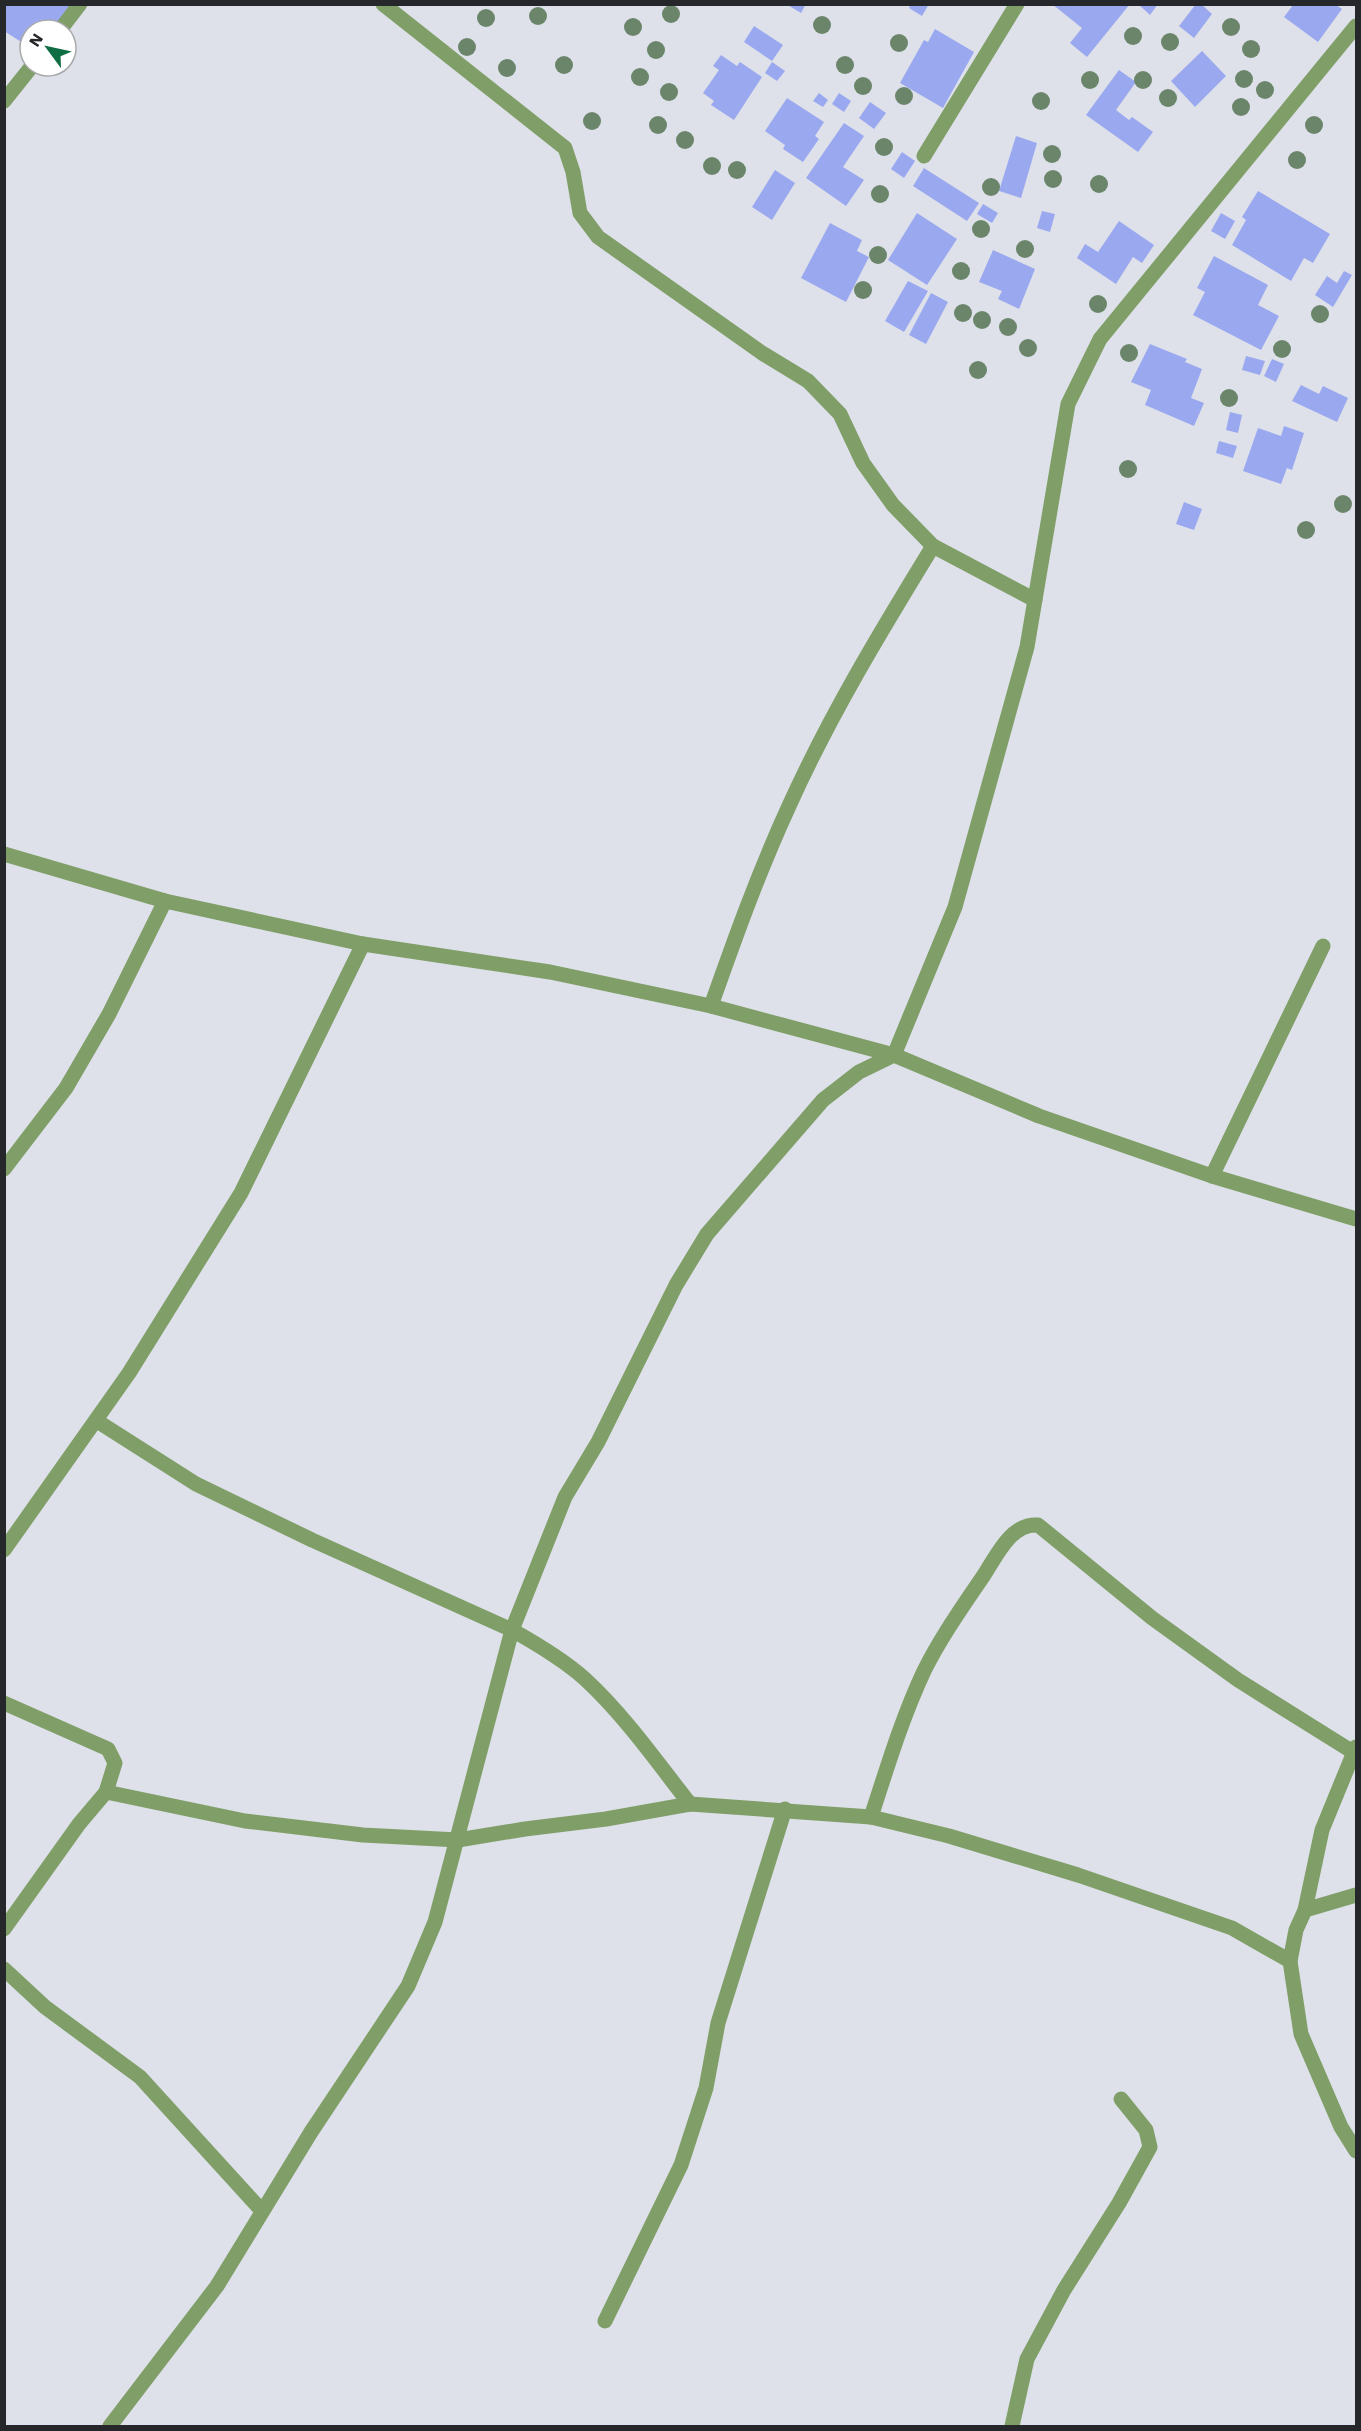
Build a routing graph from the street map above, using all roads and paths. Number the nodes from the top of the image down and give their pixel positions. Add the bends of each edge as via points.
1 (80, 4) edge
2 (383, 4) edge
3 (1017, 4) edge
4 (69, 18) edge
5 (1356, 26) edge
6 (22, 78) edge
7 (4, 101) edge
8 (924, 156) dead end
9 (933, 546) junction
10 (1035, 600) junction
11 (4, 854) edge
12 (165, 901) junction
13 (363, 944) junction
14 (1323, 946) dead end
15 (711, 1006) junction
16 (894, 1055) junction
17 (4, 1169) edge
18 (1212, 1176) junction
19 (1356, 1219) edge
20 (97, 1421) junction
21 (4, 1550) edge
22 (512, 1630) junction
23 (4, 1703) edge
24 (1355, 1749) edge
25 (106, 1792) junction
26 (690, 1804) junction
27 (785, 1809) junction
28 (871, 1817) junction
29 (458, 1840) junction
30 (1356, 1895) edge
31 (1305, 1910) junction
32 (4, 1929) edge
33 (1290, 1961) junction
34 (4, 1969) edge
35 (1121, 2099) dead end
36 (1356, 2151) edge
37 (262, 2211) junction
38 (605, 2321) dead end
39 (110, 2427) edge
40 (1012, 2427) edge

1 - 4 street
2 - 9 street via 566,148 580,213 598,237 808,381 840,414 863,463 893,505
3 - 8 street
5 - 10 street via 1100,339 1068,404
6 - 7 street
9 - 10 street
9 - 15 street via 829,724 789,806
10 - 16 street via 1027,647 956,907
11 - 12 street
12 - 13 street
12 - 17 street via 109,1014 66,1088
13 - 15 street via 550,972
13 - 20 street via 241,1193
14 - 18 street
15 - 16 street
16 - 18 street via 1039,1116
16 - 22 street via 859,1072 824,1100 707,1234 676,1285 598,1442 565,1497
18 - 19 street
20 - 21 street
20 - 22 street via 196,1484
22 - 26 street via 584,1678 618,1713
22 - 29 street via 464,1803
23 - 25 street via 108,1749 115,1763
24 - 28 street via 1238,1680 1152,1618 1038,1525 1029,1524 1011,1536 952,1622 924,1671 899,1731
24 - 31 street via 1322,1830
25 - 29 street via 245,1821 363,1835
25 - 32 street
26 - 27 street
26 - 29 street
27 - 28 street
27 - 38 street via 718,2024 706,2088 681,2165
28 - 33 street via 1078,1875 1232,1928
29 - 37 street via 435,1922 408,1986
30 - 31 street
31 - 33 street
33 - 36 street via 1301,2034 1341,2127
34 - 37 street via 45,2007 140,2077
35 - 40 street via 1146,2130 1150,2147 1027,2359
37 - 39 street via 217,2286

